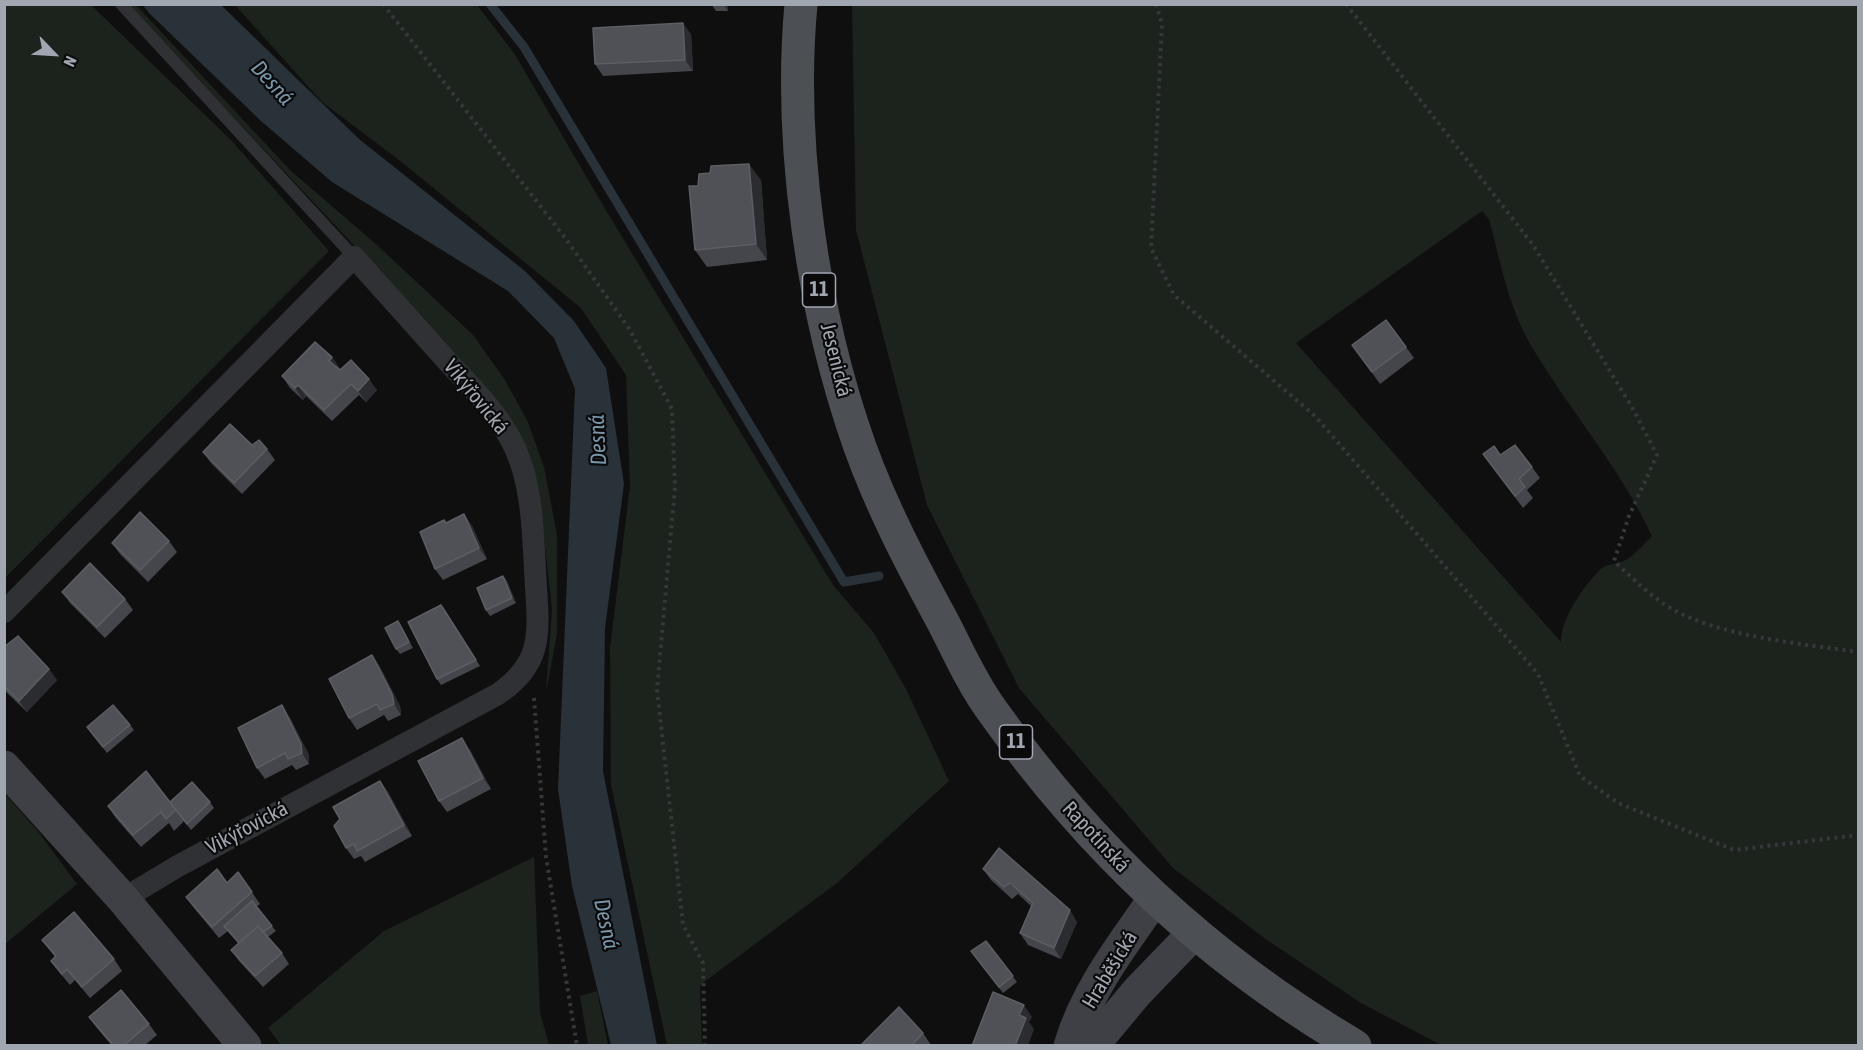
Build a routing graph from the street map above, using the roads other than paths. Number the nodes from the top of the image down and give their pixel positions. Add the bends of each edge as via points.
1 (121, 4) edge
2 (801, 4) edge
3 (354, 257) junction
4 (910, 561) joint
5 (4, 612) edge
6 (4, 767) edge
7 (1155, 898) junction
8 (123, 900) junction
9 (1193, 934) junction
10 (245, 1046) edge
11 (1070, 1046) edge
12 (1092, 1046) edge
13 (1355, 1046) edge

1 - 3 lane
2 - 4 main road, Jesenická / 11 via 801,165 808,236 831,344 859,446
3 - 5 street
3 - 8 street, Vikýřovická via 491,409 516,448 532,526 538,624 533,654 522,675 498,694 178,866
4 - 7 main road, Rapotínská / 11 via 989,707 1051,788
6 - 8 street
7 - 9 main road, Rapotínská / 11
7 - 11 street, Hraběšická via 1107,968
8 - 10 street
9 - 12 street, Hraběšická
9 - 13 main road, Rapotínská / 11 via 1274,995

